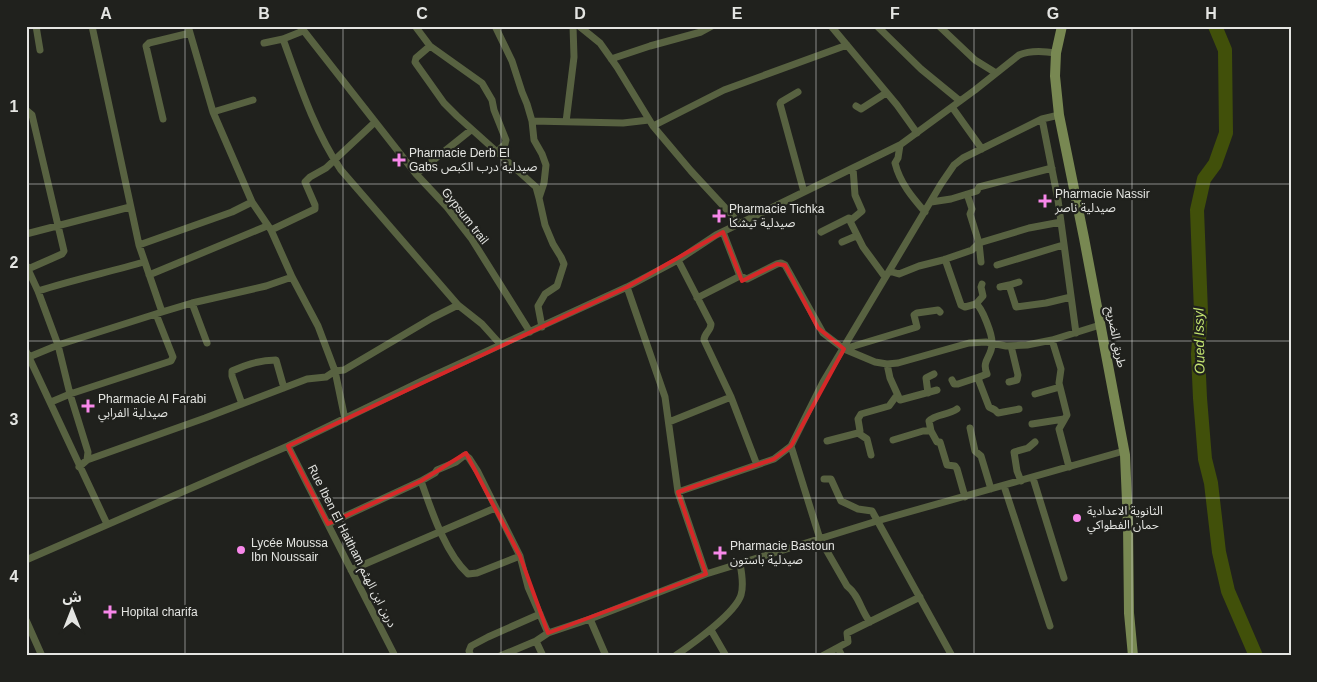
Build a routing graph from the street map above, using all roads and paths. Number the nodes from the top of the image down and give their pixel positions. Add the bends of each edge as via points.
1 (36, 26) edge
2 (92, 26) edge
3 (415, 26) edge
4 (495, 26) edge
5 (574, 26) edge
6 (579, 26) edge
7 (712, 26) edge
8 (831, 26) edge
9 (877, 26) edge
10 (939, 26) edge
11 (1062, 26) edge
12 (302, 29) edge
13 (189, 30) edge
14 (283, 39) junction
15 (264, 43) dead end
16 (847, 44) junction
17 (430, 46) junction
18 (40, 50) dead end
19 (1056, 53) junction
20 (611, 59) junction
21 (996, 73) junction
22 (798, 92) dead end
23 (886, 93) junction
24 (253, 100) dead end
25 (960, 100) junction
26 (856, 106) dead end
27 (952, 107) junction
28 (26, 110) edge
29 (213, 112) junction
30 (1059, 115) junction
31 (163, 119) dead end
32 (1042, 119) junction
33 (532, 120) junction
34 (375, 122) junction
35 (566, 122) junction
36 (651, 123) junction
37 (471, 130) junction
38 (917, 133) junction
39 (900, 145) junction
40 (982, 149) junction
41 (497, 152) junction
42 (334, 159) junction
43 (853, 168) junction
44 (1052, 168) junction
45 (416, 174) junction
46 (804, 192) junction
47 (968, 194) junction
48 (539, 198) junction
49 (252, 202) junction
50 (931, 202) junction
51 (130, 207) junction
52 (925, 212) junction
53 (852, 219) junction
54 (1061, 222) junction
55 (740, 224) junction
56 (58, 225) junction
57 (269, 228) junction
58 (723, 232) junction
59 (822, 232) dead end
60 (26, 234) edge
61 (856, 236) junction
62 (842, 242) dead end
63 (979, 243) junction
64 (139, 245) junction
65 (1063, 245) junction
66 (945, 259) junction
67 (678, 260) junction
68 (144, 262) junction
69 (981, 262) dead end
70 (997, 265) dead end
71 (27, 267) edge
72 (887, 274) junction
73 (149, 275) junction
74 (740, 276) junction
75 (292, 277) junction
76 (1019, 282) dead end
77 (982, 284) dead end
78 (1009, 285) junction
79 (627, 287) junction
80 (1000, 287) dead end
81 (38, 291) junction
82 (1071, 297) junction
83 (696, 298) junction
84 (192, 303) junction
85 (976, 304) junction
86 (458, 305) junction
87 (940, 312) dead end
88 (159, 313) junction
89 (1100, 324) junction
90 (542, 327) junction
91 (530, 332) junction
92 (1076, 333) junction
93 (1052, 340) junction
94 (207, 343) dead end
95 (500, 344) junction
96 (993, 344) junction
97 (58, 345) junction
98 (1011, 346) junction
99 (844, 349) junction
100 (28, 354) edge
101 (887, 364) junction
102 (335, 371) junction
103 (934, 374) dead end
104 (979, 377) junction
105 (952, 380) dead end
106 (1009, 382) dead end
107 (1060, 387) junction
108 (284, 388) junction
109 (937, 390) dead end
110 (928, 393) junction
111 (70, 394) junction
112 (1035, 394) dead end
113 (897, 395) junction
114 (731, 397) junction
115 (51, 402) junction
116 (242, 404) junction
117 (957, 409) dead end
118 (1019, 409) dead end
119 (344, 419) junction
120 (1064, 419) junction
121 (668, 422) junction
122 (1032, 424) dead end
123 (970, 428) dead end
124 (931, 431) junction
125 (858, 432) junction
126 (893, 440) dead end
127 (827, 441) dead end
128 (1034, 442) dead end
129 (288, 446) junction
130 (791, 446) junction
131 (1124, 451) junction
132 (871, 455) dead end
133 (87, 460) junction
134 (757, 465) junction
135 (79, 467) junction
136 (1069, 467) junction
137 (1033, 478) junction
138 (421, 480) junction
139 (824, 480) dead end
140 (1021, 481) junction
141 (1004, 486) junction
142 (991, 490) junction
143 (678, 492) junction
144 (965, 497) junction
145 (495, 508) junction
146 (878, 522) junction
147 (108, 524) junction
148 (328, 524) junction
149 (440, 532) junction
150 (820, 539) junction
151 (520, 556) junction
152 (26, 560) edge
153 (740, 564) junction
154 (351, 570) junction
155 (706, 574) junction
156 (1064, 578) dead end
157 (920, 597) junction
158 (540, 614) junction
159 (26, 620) edge
160 (590, 620) junction
161 (870, 622) junction
162 (1050, 626) dead end
163 (710, 630) junction
164 (548, 633) junction
165 (536, 640) junction
166 (838, 648) junction
167 (42, 656) edge
168 (395, 656) edge
169 (471, 656) edge
170 (500, 656) edge
171 (543, 656) edge
172 (606, 656) edge
173 (675, 656) edge
174 (726, 656) edge
175 (822, 656) edge
176 (842, 656) edge
177 (952, 656) edge
178 (1133, 656) edge

1 - 18 street
2 - 51 street
3 - 17 street
4 - 33 street via 512,61
5 - 35 street via 574,57
6 - 20 street via 600,43
7 - 20 street
8 - 16 street
9 - 25 street via 921,69
10 - 21 street via 975,60
11 - 19 street, طريق الضريح
12 - 14 street
12 - 34 street, Gypsum trail
13 - 29 street
13 - 31 street via 146,46
14 - 15 street
14 - 42 street via 302,93
16 - 23 street
16 - 36 street via 724,90
17 - 37 street via 415,62 444,103
17 - 41 street via 487,90 506,140
19 - 21 street via 1023,53
19 - 30 street, طريق الضريح
20 - 36 street
21 - 25 street
22 - 46 street via 780,104
23 - 26 street via 861,109
23 - 38 street
24 - 29 street
25 - 27 street
27 - 38 street
27 - 40 street
28 - 56 street via 32,116
29 - 49 street
30 - 32 street
30 - 89 street, طريق الضريح
32 - 40 street
32 - 44 street
33 - 35 street
33 - 48 street via 534,140 546,165
34 - 42 street
34 - 45 street, Gypsum trail
35 - 36 street
36 - 55 street
37 - 41 street
37 - 45 street
38 - 39 street
39 - 43 street
39 - 52 street via 895,162 897,170 903,184
40 - 50 street via 954,165
41 - 48 street via 536,187
42 - 57 street via 305,182 315,209
42 - 86 street
43 - 46 street
43 - 53 street via 855,195 862,211
44 - 47 street via 1004,179
44 - 54 street
45 - 91 street, Gypsum trail via 471,238
46 - 55 street
47 - 50 street
47 - 63 street
48 - 90 street via 545,225 564,264 557,286 545,294 538,306
49 - 57 street
49 - 64 street
50 - 52 street
51 - 56 street
51 - 64 street
52 - 72 street
53 - 59 street
53 - 61 street
54 - 63 street
54 - 65 street
55 - 58 street
56 - 60 street
56 - 71 street via 64,253
57 - 73 street
57 - 75 street
58 - 67 street
58 - 74 street
61 - 62 street
61 - 72 street
63 - 66 street via 972,250
63 - 69 street
64 - 68 street
65 - 70 street
65 - 82 street
66 - 72 street via 899,274
66 - 85 street via 960,305
67 - 79 street
67 - 83 street
68 - 73 street
68 - 81 street
71 - 81 street
72 - 99 street
73 - 88 street
74 - 83 street
74 - 99 street via 747,279 777,264 785,265 818,328
75 - 84 street
75 - 102 street via 318,326
76 - 78 street
77 - 85 street via 983,296
78 - 80 street
78 - 82 street via 1016,307
79 - 90 street
79 - 121 street via 665,397
81 - 97 street
82 - 92 street
83 - 114 street via 711,324 704,340
84 - 88 street
84 - 94 street
85 - 96 street via 980,306
86 - 95 street
86 - 102 street via 344,370
87 - 99 street via 917,313 914,315 918,327
88 - 97 street
88 - 111 street via 173,357 171,361
89 - 92 street
89 - 131 street, طريق الضريح
90 - 91 street
91 - 95 street
92 - 93 street
93 - 98 street
93 - 107 street via 1061,369 1058,377
95 - 119 street
96 - 98 street
96 - 101 street via 969,343
96 - 104 street via 984,363 987,374
97 - 100 street
97 - 111 street
98 - 106 street via 1018,376 1017,380
99 - 101 street
99 - 130 street via 823,382
100 - 115 street
101 - 113 street
102 - 108 street via 326,377 307,379
102 - 119 street
103 - 110 street via 926,378
104 - 105 street via 958,384
104 - 118 street via 990,409 998,413
107 - 112 street
107 - 120 street via 1067,415
108 - 116 street
108 - 116 street via 276,360 232,371
109 - 110 street
110 - 113 street via 900,400
111 - 115 street
111 - 133 street via 88,452
113 - 125 street via 889,406 861,414
114 - 121 street
114 - 134 street
115 - 135 street
116 - 133 street
117 - 124 street via 932,418 929,421
119 - 129 street
120 - 122 street
120 - 136 street via 1059,428
121 - 143 street
123 - 142 street via 975,451 981,456
124 - 126 street
124 - 144 street via 940,442 947,465 957,469
125 - 127 street
125 - 132 street via 867,439
128 - 140 street via 1028,448 1014,452
129 - 147 street
129 - 148 street, Rue Iben El Haitham دربن ابن الهثم
130 - 134 street via 774,459
130 - 150 street
131 - 136 street
131 - 178 street, طريق الضريح
133 - 135 street
134 - 143 street
135 - 147 street
136 - 137 street
137 - 140 street
137 - 156 street
138 - 145 street via 466,455
138 - 148 street
138 - 149 street
139 - 146 street via 831,479 841,501 872,511
140 - 141 street
141 - 142 street
141 - 162 street
142 - 144 street
143 - 155 street
144 - 146 street
145 - 149 street
145 - 151 street
146 - 150 street
146 - 157 street
147 - 152 street
148 - 154 street, Rue Iben El Haitham دربن ابن الهثم
149 - 151 street via 468,574
149 - 154 street
150 - 153 street
150 - 161 street
151 - 158 street via 528,587
153 - 155 street
153 - 163 street via 743,584 739,601
154 - 168 street, Rue Iben El Haitham دربن ابن الهثم
155 - 160 street
157 - 161 street
157 - 177 street
158 - 164 street
158 - 169 street via 471,646
159 - 167 street
160 - 164 street
160 - 172 street
161 - 166 street via 847,633 848,642
163 - 173 street
163 - 174 street
164 - 165 street
165 - 170 street
165 - 171 street
166 - 175 street
166 - 176 street

